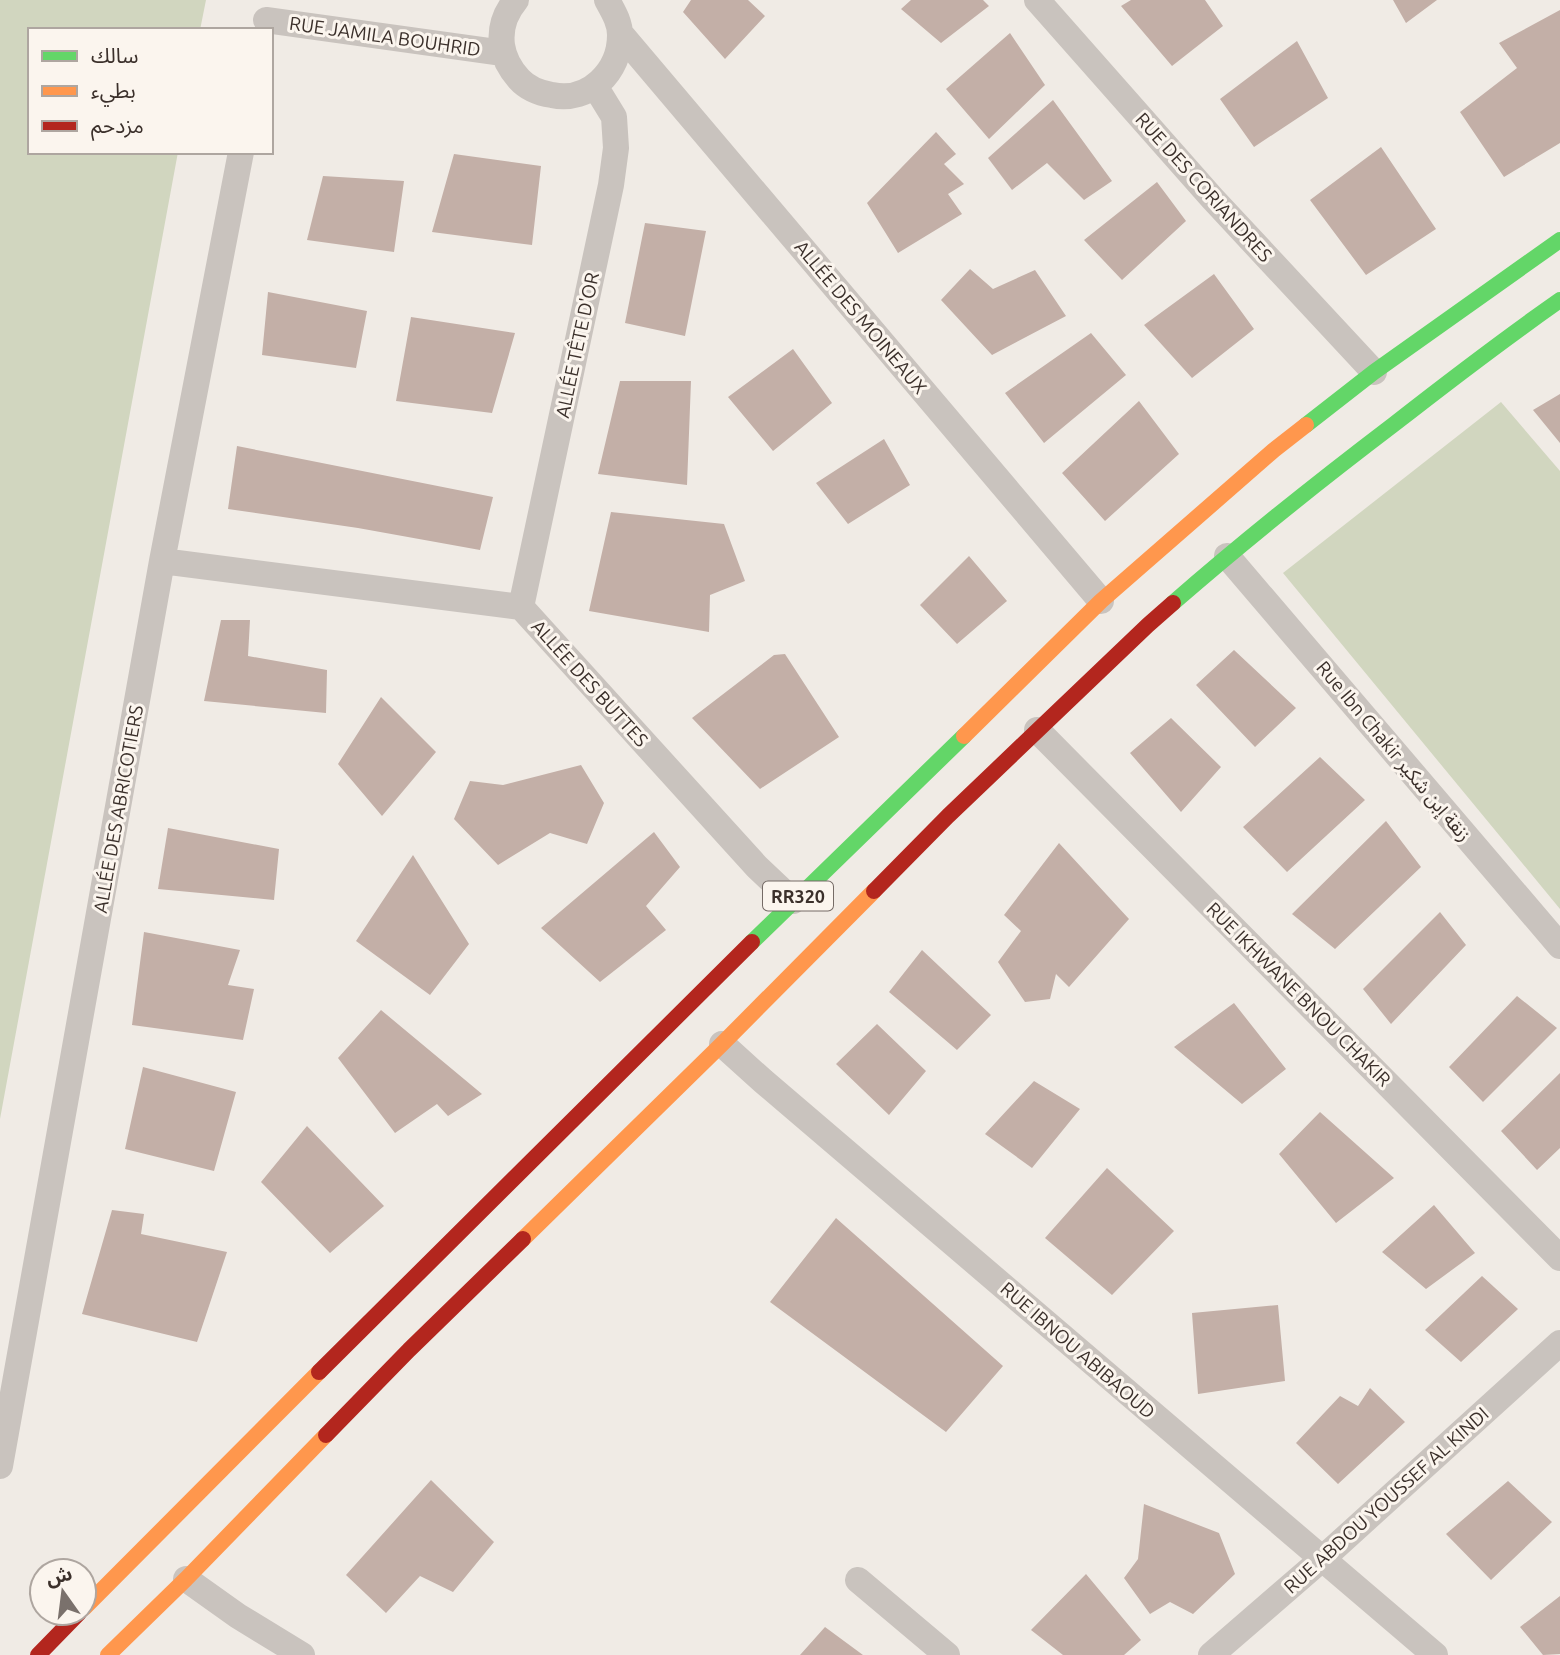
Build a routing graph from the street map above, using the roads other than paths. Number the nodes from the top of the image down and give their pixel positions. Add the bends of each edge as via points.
1 (516, 0) edge
2 (607, 0) edge
3 (1037, 0) edge
4 (267, 16) edge
5 (620, 33) junction
6 (503, 53) junction
7 (595, 86) junction
8 (241, 154) edge
9 (1560, 240) edge
10 (1560, 300) edge
11 (1374, 372) junction
12 (1227, 556) junction
13 (162, 561) junction
14 (1101, 601) junction
15 (521, 607) junction
16 (1037, 730) junction
17 (793, 901) junction
18 (1560, 946) edge
19 (722, 1044) junction
20 (1560, 1258) edge
21 (1560, 1343) edge
22 (0, 1466) edge
23 (1322, 1559) junction
24 (186, 1579) junction
25 (858, 1580) dead end
26 (98, 1594) edge
27 (65, 1627) edge
28 (38, 1655) edge
29 (108, 1655) edge
30 (302, 1655) edge
31 (947, 1655) edge
32 (1211, 1655) edge
33 (1435, 1655) edge

1 - 6 street via 505,18
2 - 5 street, ALLÉE DES MOINEAUX
3 - 11 street, RUE DES CORIANDRES
4 - 6 street, RUE JAMILA BOUHRID
5 - 7 street via 610,71
5 - 14 street, ALLÉE DES MOINEAUX
6 - 7 street via 511,70 540,93 559,97
7 - 15 street, ALLÉE TÊTE D'OR via 614,117 611,186
8 - 13 street, ALLÉE DES ABRICOTIERS
9 - 11 main road, RR320
10 - 12 main road, RR320 via 1416,406
11 - 14 main road, RR320 via 1275,450
12 - 16 main road, RR320
12 - 18 street, Rue Ibn Chakir زنقة إبن شكير
13 - 15 street, ALLÉE DES BUTTES
13 - 22 street, ALLÉE DES ABRICOTIERS
14 - 17 main road, RR320
15 - 17 street, ALLÉE DES BUTTES
16 - 19 main road, RR320
16 - 20 street, RUE IKHWANE BNOU CHAKIR
17 - 26 main road, RR320
19 - 23 street, RUE IBNOU ABIBAOUD
19 - 24 main road, RR320 via 409,1350
21 - 23 street, RUE ABDOU YOUSSEF AL KINDI
23 - 32 street, RUE ABDOU YOUSSEF AL KINDI
23 - 33 street, RUE IBNOU ABIBAOUD
24 - 29 main road, RR320
24 - 30 street
25 - 31 street
27 - 28 main road

